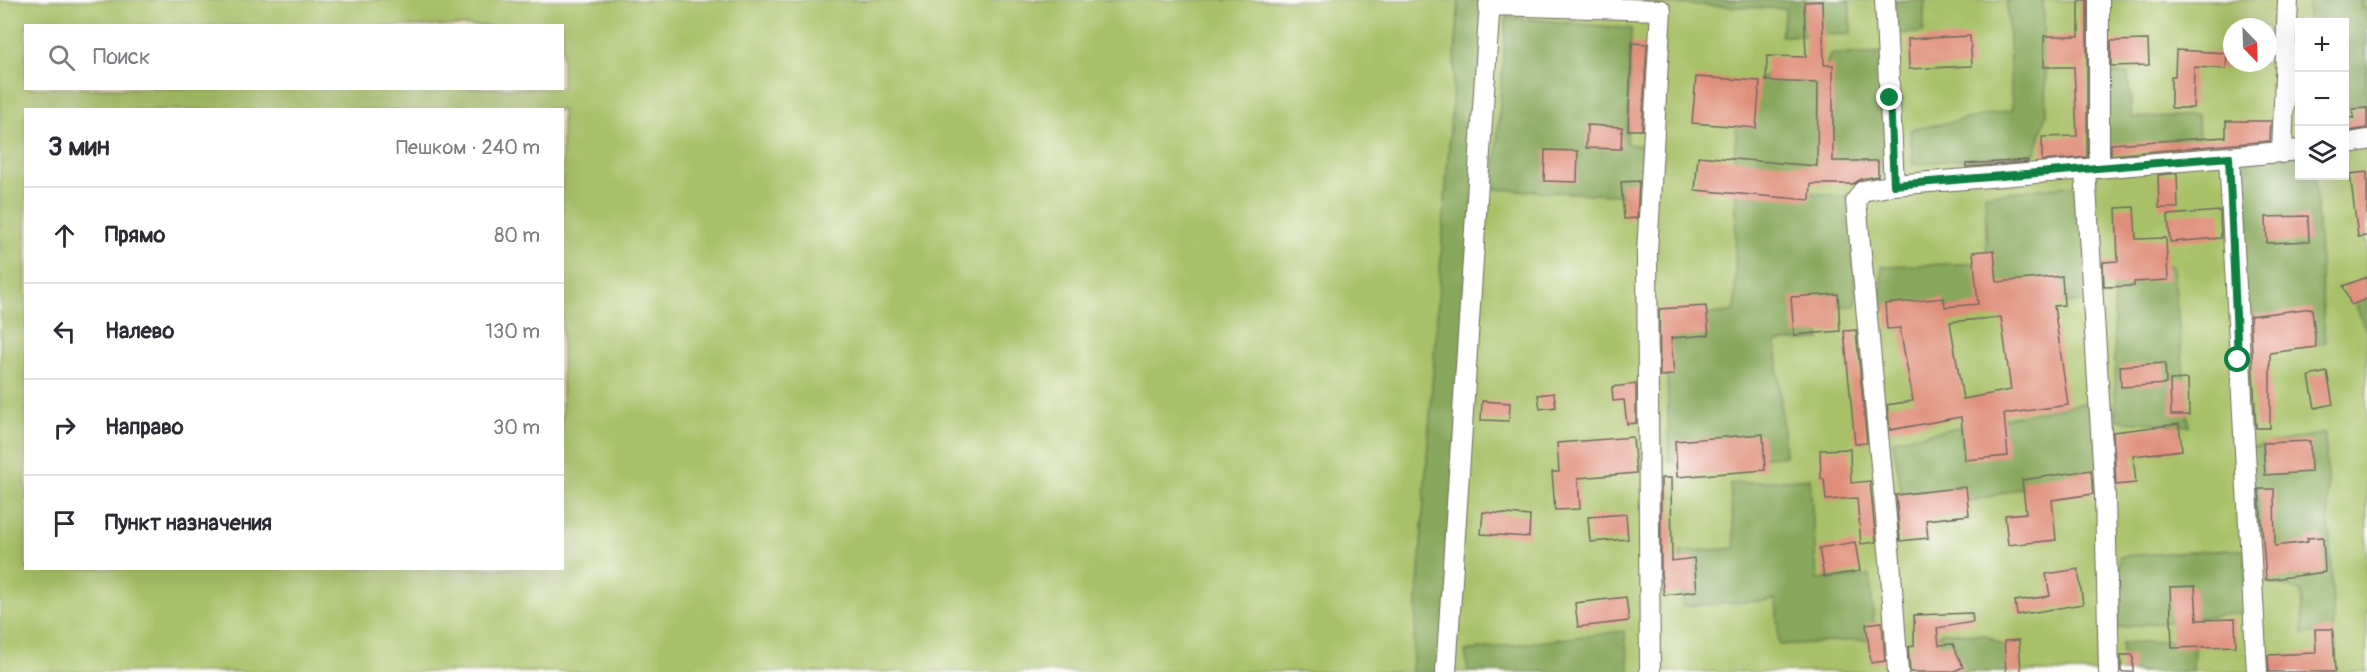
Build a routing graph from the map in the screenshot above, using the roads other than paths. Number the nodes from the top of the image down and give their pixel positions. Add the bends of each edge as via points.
1 (1885, 0) edge
2 (2099, 0) edge
3 (2288, 0) edge
4 (1490, 2) edge
5 (2367, 140) edge
6 (2349, 143) edge
7 (2291, 152) edge
8 (2229, 157) junction
9 (2092, 169) junction
10 (1894, 185) junction
11 (1446, 672) edge
12 (1650, 672) edge
13 (1899, 672) edge
14 (2109, 672) edge
15 (2257, 672) edge

1 - 10 street
2 - 9 street
3 - 7 street
4 - 11 street
4 - 12 street via 1661,10 1647,253
5 - 6 street
7 - 8 street
8 - 9 street
8 - 15 street
9 - 10 street
9 - 14 street
10 - 13 street via 1863,191 1856,201

